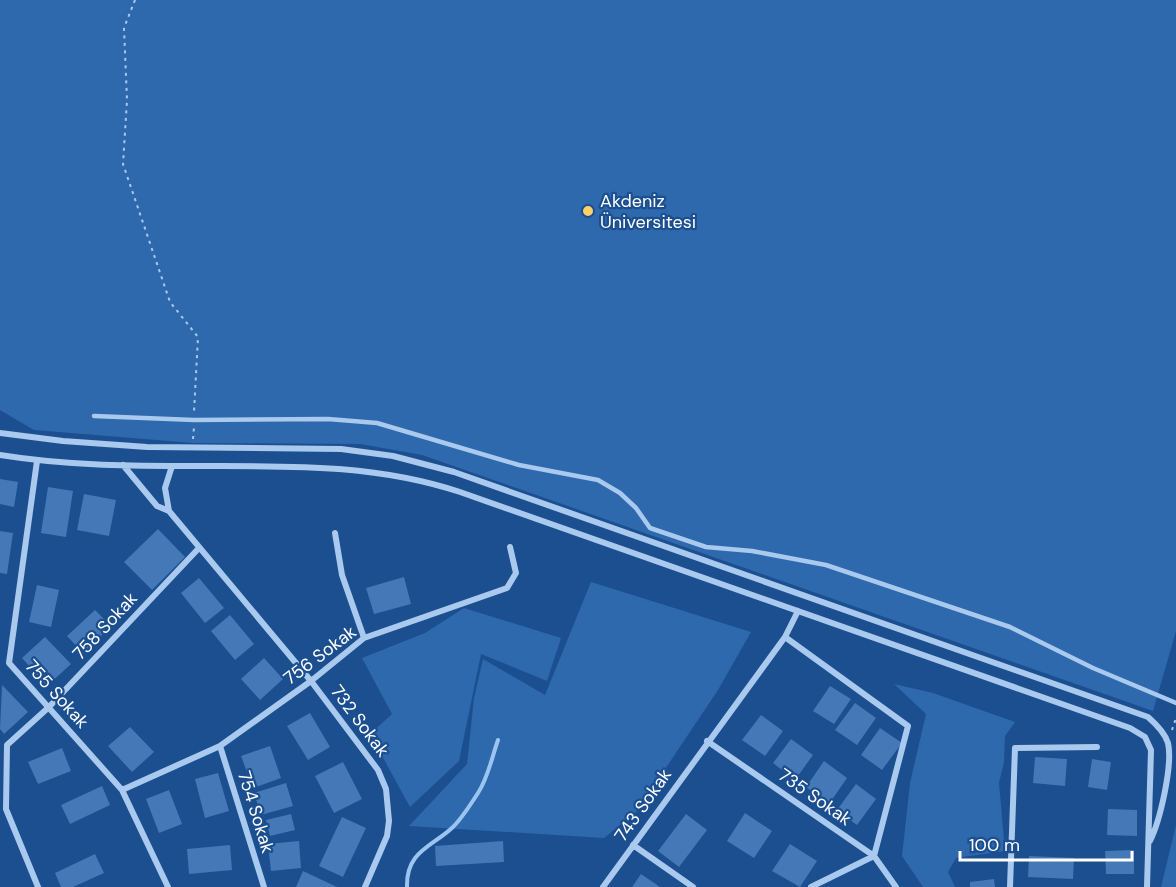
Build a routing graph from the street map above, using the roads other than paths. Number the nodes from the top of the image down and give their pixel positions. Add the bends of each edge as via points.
1 (94, 416) dead end
2 (0, 433) edge
3 (0, 455) edge
4 (37, 461) junction
5 (123, 465) junction
6 (172, 466) junction
7 (170, 511) junction
8 (335, 532) dead end
9 (510, 546) dead end
10 (199, 548) junction
11 (798, 611) junction
12 (364, 638) junction
13 (785, 638) junction
14 (311, 681) junction
15 (1176, 703) edge
16 (49, 707) junction
17 (707, 741) junction
18 (220, 746) junction
19 (1097, 747) dead end
20 (1173, 759) edge
21 (122, 790) junction
22 (3, 809) edge
23 (1150, 842) junction
24 (633, 845) junction
25 (873, 856) junction
26 (38, 887) edge
27 (168, 887) edge
28 (264, 887) edge
29 (365, 887) edge
30 (603, 887) edge
31 (693, 887) edge
32 (811, 887) edge
33 (896, 887) edge
34 (1010, 887) edge
35 (1147, 887) edge

1 - 15 lane via 377,423 519,465 598,480 636,507 650,528 706,547 826,565 1010,627
2 - 20 street via 159,448 341,449 424,463 1138,712 1162,731
3 - 4 street
4 - 5 street
4 - 16 street, 755 Sokak via 9,663
5 - 6 street
5 - 7 street, 732 Sokak via 158,506
6 - 7 street via 165,488
6 - 11 street via 330,466 408,477
7 - 10 street, 732 Sokak
8 - 12 street via 342,575
9 - 12 street, 756 Sokak via 516,573 507,588
10 - 14 street, 732 Sokak
10 - 16 street, 758 Sokak
11 - 13 street, 743 Sokak
11 - 23 street via 1138,732 1151,750 1147,826
12 - 14 street, 756 Sokak
13 - 17 street, 743 Sokak
13 - 25 street via 908,726
14 - 18 street, 756 Sokak
14 - 29 street, 732 Sokak via 378,770 386,789 387,836
16 - 21 street, 755 Sokak
16 - 22 street, 758 Sokak via 7,745
17 - 24 street, 743 Sokak
17 - 25 street, 735 Sokak
18 - 21 street, 756 Sokak
18 - 28 street, 754 Sokak
19 - 34 street via 1015,748
20 - 23 street
21 - 27 street, 755 Sokak
22 - 26 street, 758 Sokak
23 - 35 street
24 - 30 street, 743 Sokak
24 - 31 street
25 - 32 street
25 - 33 street, 735 Sokak

